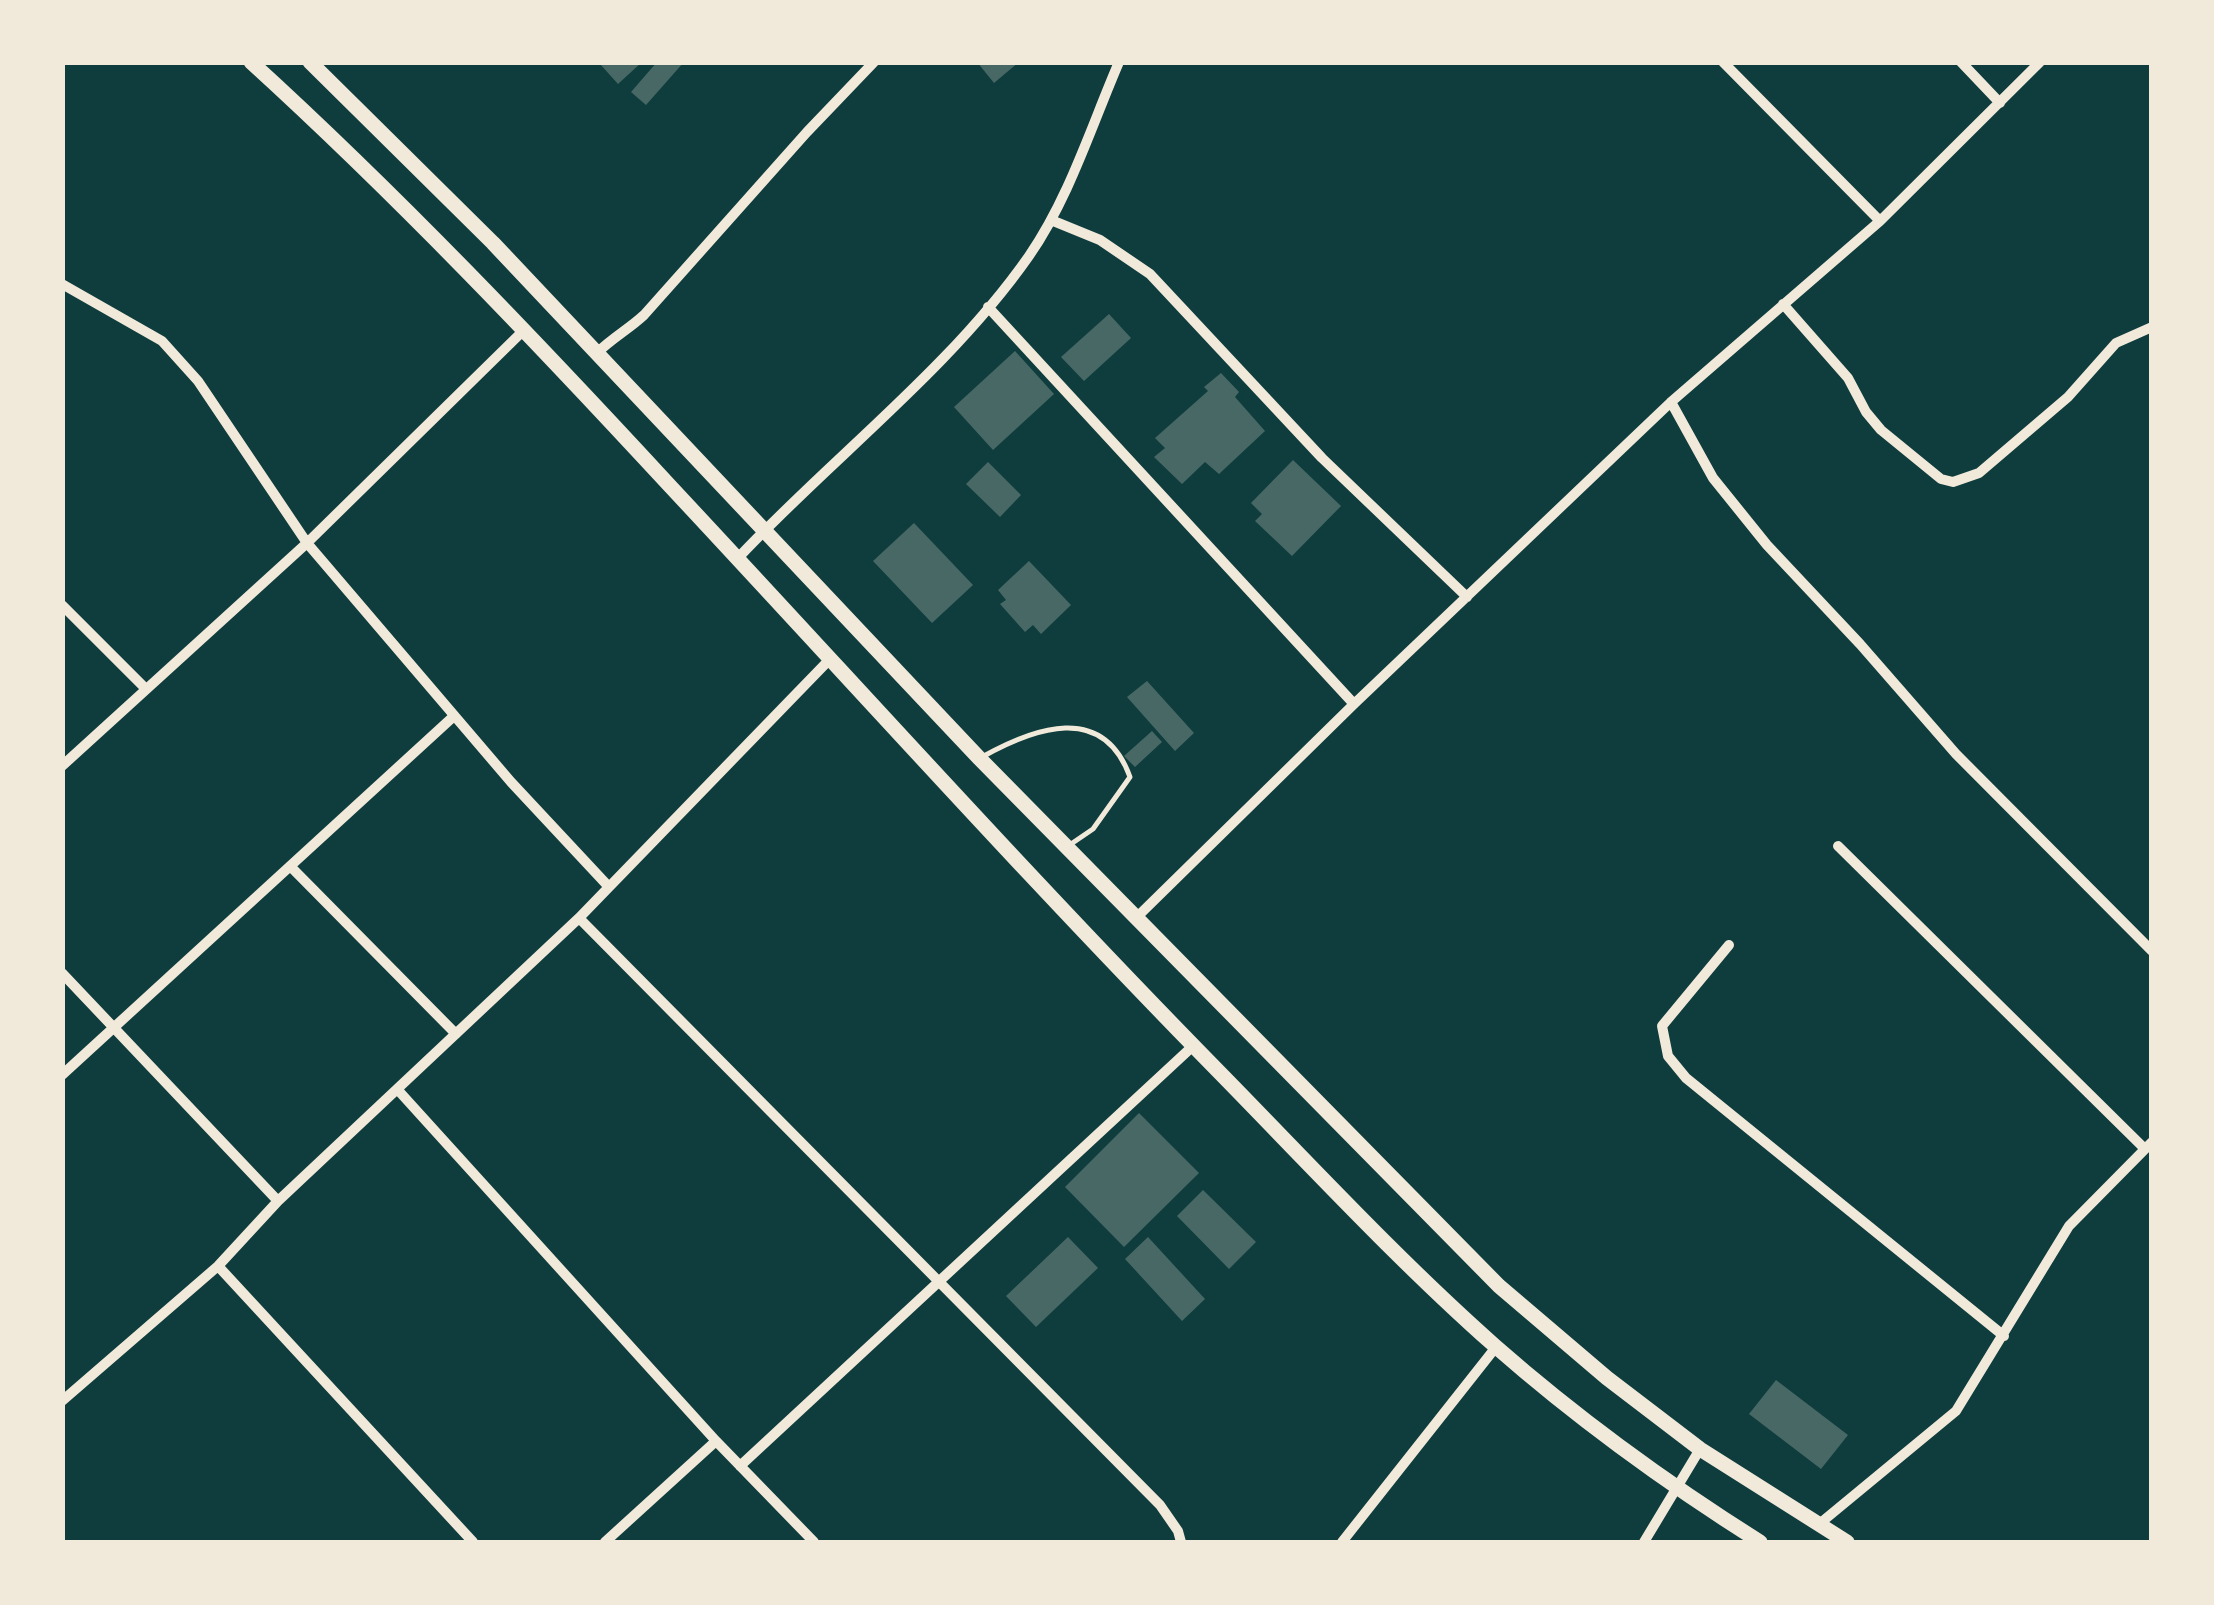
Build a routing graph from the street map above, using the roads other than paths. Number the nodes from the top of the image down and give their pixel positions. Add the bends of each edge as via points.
1 (251, 62) edge
2 (310, 62) edge
3 (874, 62) edge
4 (1119, 62) edge
5 (1723, 62) edge
6 (1961, 62) edge
7 (2040, 62) edge
8 (2000, 103) junction
9 (1051, 220) junction
10 (1880, 220) junction
11 (62, 284) edge
12 (1783, 304) junction
13 (988, 307) junction
14 (2152, 327) edge
15 (524, 330) junction
16 (598, 353) junction
17 (1671, 402) junction
18 (764, 530) junction
19 (307, 543) junction
20 (738, 558) junction
21 (1466, 597) junction
22 (62, 605) edge
23 (831, 658) junction
24 (146, 688) junction
25 (1354, 704) junction
26 (454, 716) junction
27 (979, 758) junction
28 (62, 766) edge
29 (1838, 846) dead end
30 (1067, 847) junction
31 (290, 866) junction
32 (610, 888) junction
33 (1137, 916) junction
34 (579, 918) junction
35 (1729, 945) dead end
36 (2152, 950) edge
37 (62, 973) edge
38 (114, 1024) junction
39 (456, 1034) junction
40 (1193, 1046) junction
41 (62, 1074) edge
42 (397, 1089) junction
43 (2148, 1145) edge
44 (278, 1201) junction
45 (218, 1266) junction
46 (938, 1281) junction
47 (2004, 1336) junction
48 (1496, 1347) junction
49 (62, 1402) edge
50 (716, 1441) junction
51 (1700, 1450) junction
52 (740, 1466) junction
53 (1676, 1486) junction
54 (1818, 1525) junction
55 (473, 1542) edge
56 (605, 1542) edge
57 (814, 1542) edge
58 (1181, 1542) edge
59 (1342, 1542) edge
60 (1644, 1542) edge
61 (1760, 1542) edge
62 (1846, 1542) edge

1 - 15 main road
2 - 16 main road
3 - 16 street via 644,315
4 - 9 street
5 - 10 street
6 - 8 street
7 - 8 street
8 - 10 street
9 - 13 street
9 - 21 street via 1100,240 1150,274 1322,458
10 - 12 street
11 - 19 street via 162,341 198,380
12 - 14 street via 1848,378 1881,430 1953,482 1979,473 2068,398 2116,344
12 - 17 street
13 - 18 street
13 - 25 street
15 - 19 street
15 - 20 main road
16 - 18 main road
17 - 21 street
17 - 36 street via 1713,478 1766,545 1956,754
18 - 20 street
18 - 27 main road
19 - 24 street
19 - 26 street
20 - 23 main road
21 - 25 street
22 - 24 street
23 - 32 street
23 - 40 main road
24 - 28 street
25 - 33 street
26 - 31 street
26 - 32 street
27 - 30 main road
27 - 30 lane via 1053,728 1093,731 1113,748 1130,777 1093,829
29 - 43 street
30 - 33 main road
31 - 38 street
31 - 39 street
32 - 34 street
33 - 51 main road via 1499,1286
34 - 39 street
34 - 46 street
35 - 47 street via 1662,1026 1668,1056 1686,1078
37 - 38 street
38 - 41 street
38 - 44 street
39 - 42 street
40 - 46 street
40 - 48 main road
42 - 44 street
42 - 50 street
43 - 47 street via 2069,1226
44 - 45 street
45 - 49 street
45 - 55 street
46 - 52 street
46 - 58 street via 1160,1505
47 - 54 street via 1956,1411
48 - 53 main road
48 - 59 street
50 - 52 street
50 - 56 street
51 - 53 street
51 - 54 main road
52 - 57 street
53 - 60 street
53 - 61 main road
54 - 62 main road

